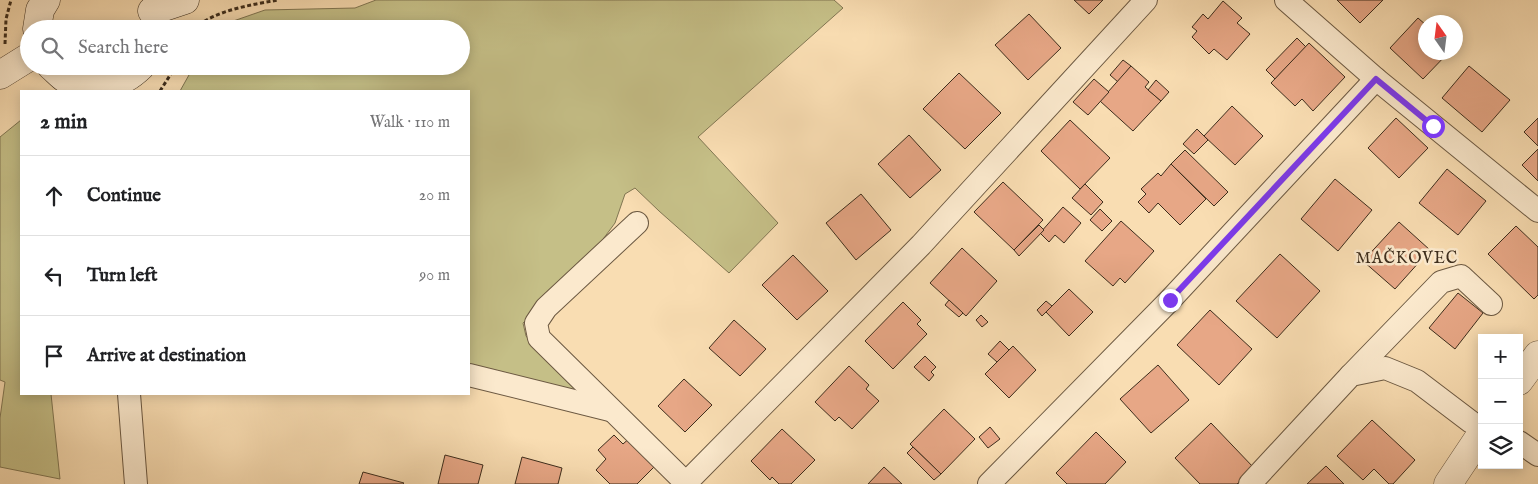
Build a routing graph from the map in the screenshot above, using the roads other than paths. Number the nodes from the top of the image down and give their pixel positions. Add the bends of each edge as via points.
1 (46, 0) edge
2 (185, 0) edge
3 (1146, 0) edge
4 (1286, 0) edge
5 (151, 13) edge
6 (38, 20) edge
7 (20, 62) edge
8 (0, 74) edge
9 (61, 75) edge
10 (130, 75) edge
11 (1376, 79) junction
12 (1538, 211) edge
13 (637, 223) dead end
14 (1491, 304) dead end
15 (1538, 355) edge
16 (470, 375) edge
17 (1351, 375) junction
18 (1520, 379) edge
19 (129, 395) edge
20 (611, 410) junction
21 (1476, 428) edge
22 (1523, 445) edge
23 (1538, 455) edge
24 (136, 484) edge
25 (686, 484) edge
26 (990, 484) edge
27 (1250, 484) edge
28 (1448, 484) edge

1 - 6 main road
2 - 5 main road
3 - 25 street via 922,245
4 - 11 street
7 - 8 main road
9 - 10 main road via 85,86 105,86
11 - 12 street
11 - 26 street via 1170,300
13 - 20 street via 546,308 536,323 540,338
14 - 17 street via 1461,276 1441,282
15 - 18 main road
16 - 20 street
17 - 21 street via 1385,368 1417,381
17 - 27 street
19 - 24 street
20 - 25 street
21 - 28 main road
22 - 23 street

